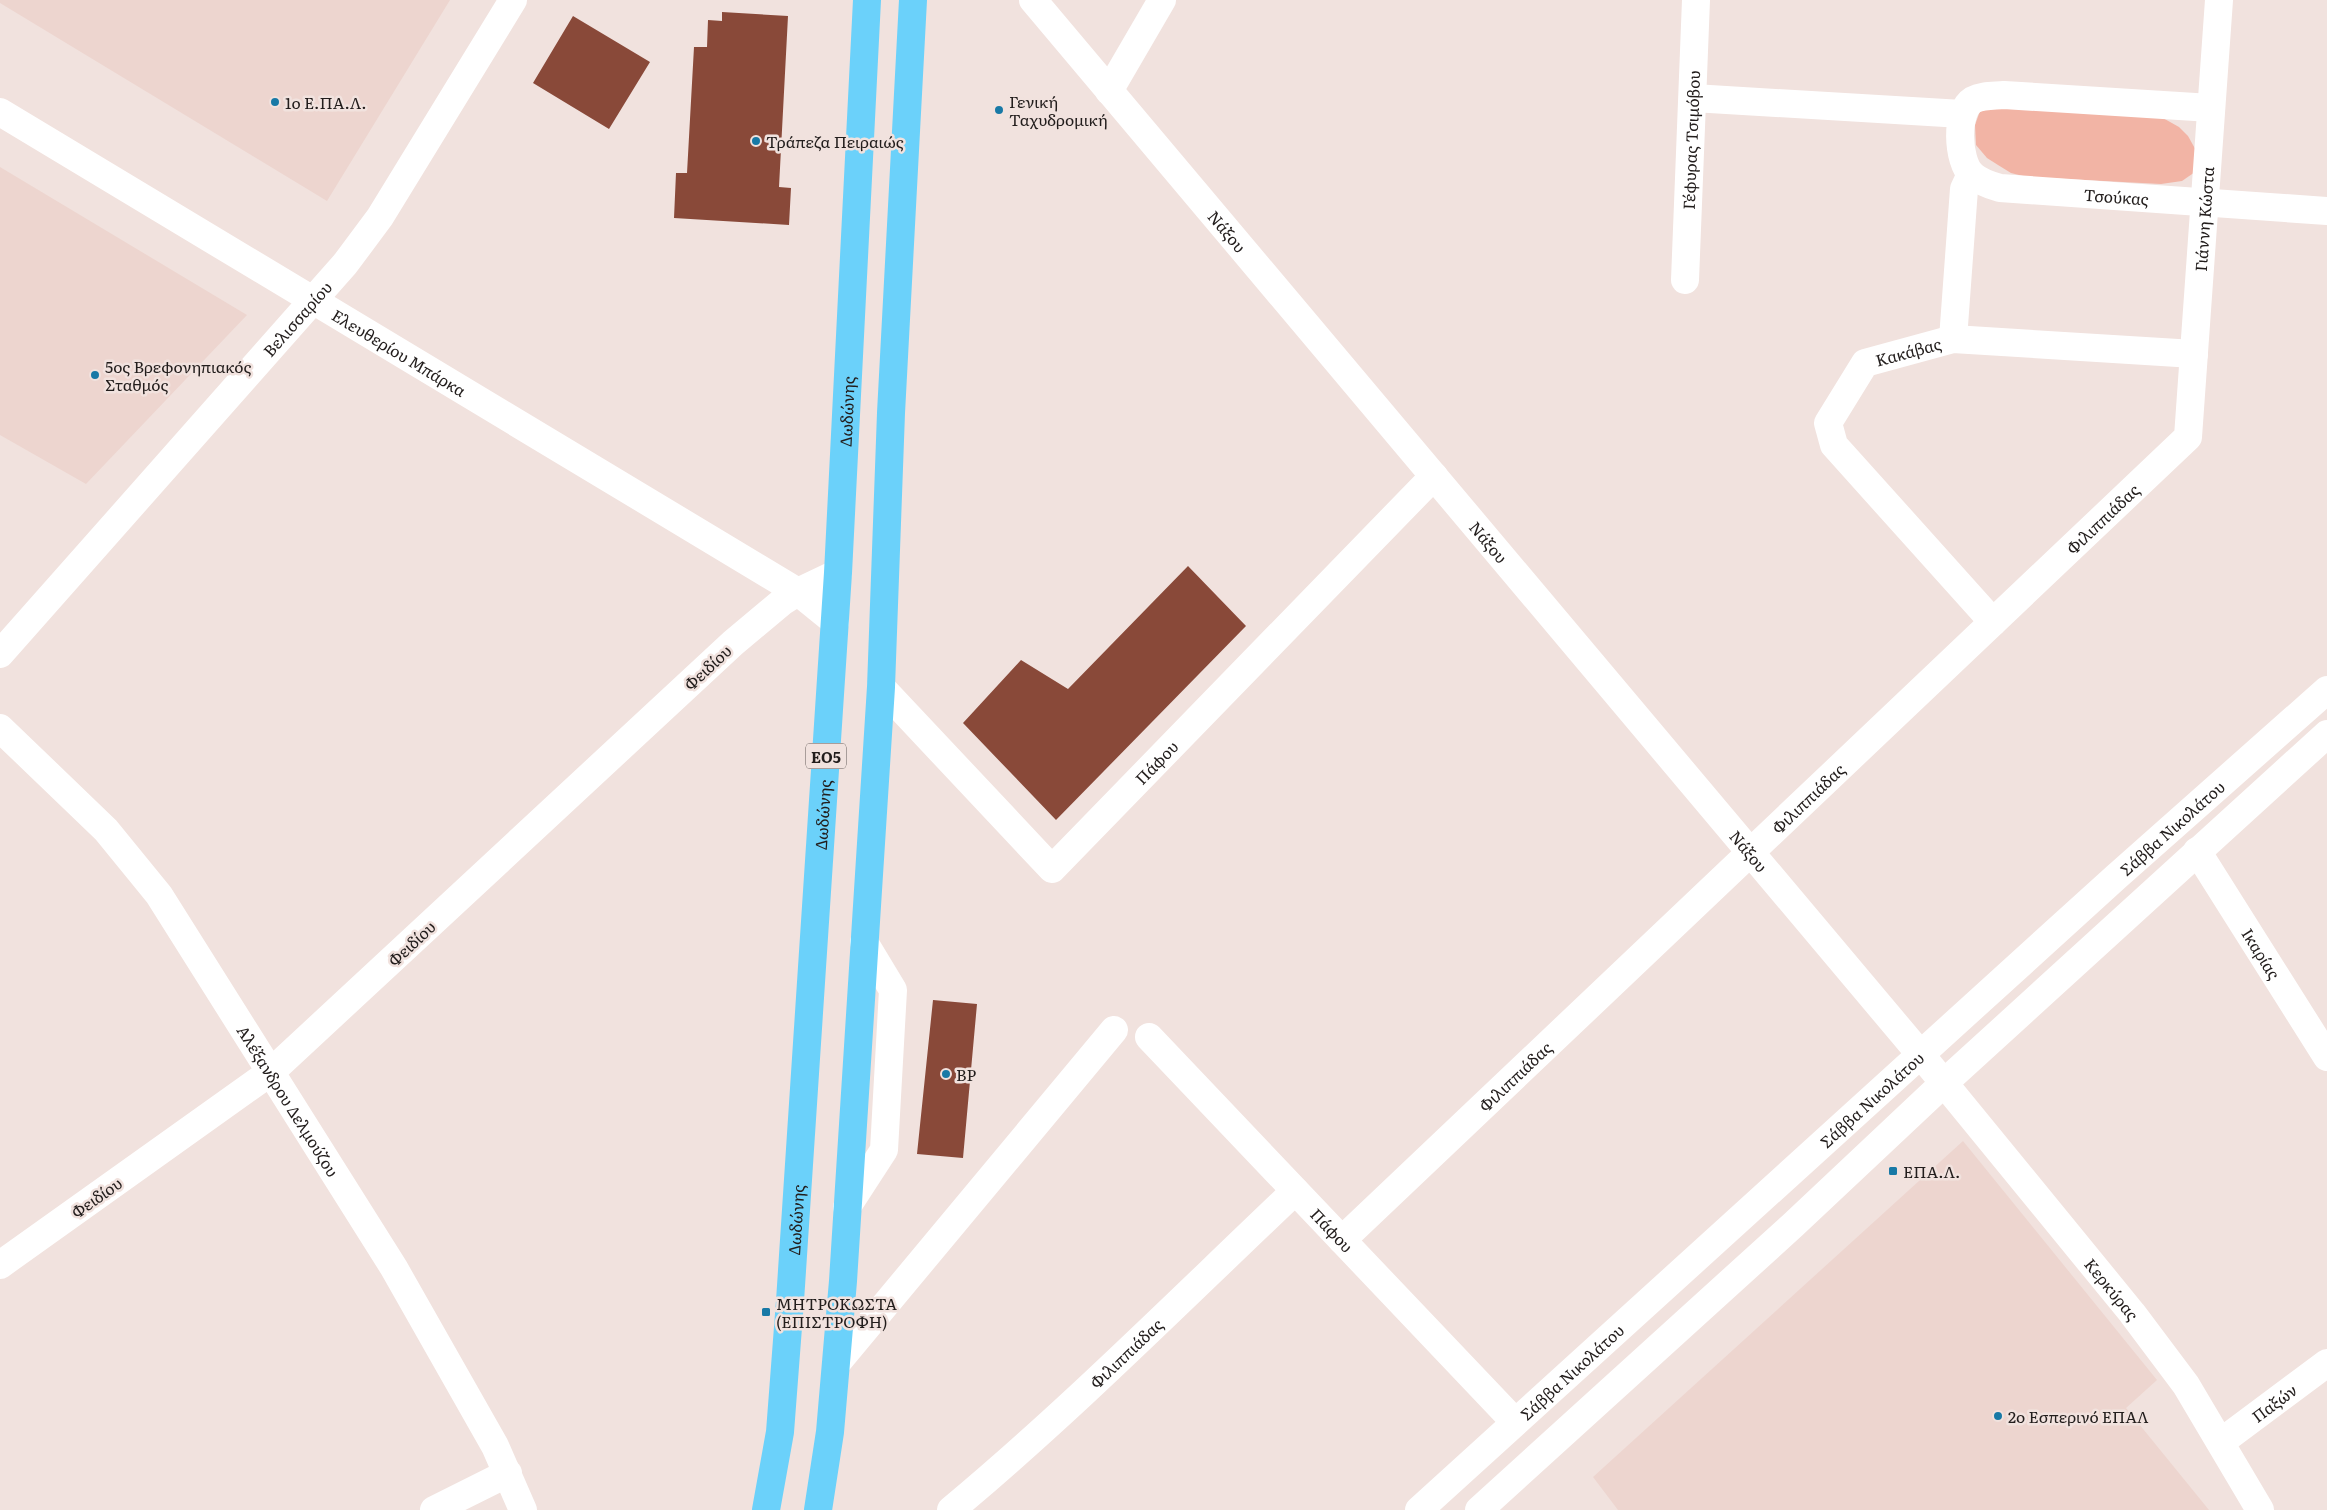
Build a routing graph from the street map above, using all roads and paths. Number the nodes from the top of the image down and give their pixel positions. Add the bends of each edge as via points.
1 (513, 0) edge
2 (867, 0) edge
3 (913, 0) edge
4 (1033, 0) edge
5 (1162, 0) edge
6 (1696, 0) edge
7 (2219, 0) edge
8 (1109, 91) junction
9 (1692, 98) junction
10 (2211, 108) junction
11 (0, 112) edge
12 (1962, 114) junction
13 (1970, 174) junction
14 (2204, 203) junction
15 (2327, 211) edge
16 (1685, 280) dead end
17 (314, 301) junction
18 (1953, 339) junction
19 (2194, 354) junction
20 (2188, 437) joint
21 (1434, 476) junction
22 (838, 574) junction
23 (798, 592) junction
24 (835, 622) junction
25 (1993, 622) junction
26 (0, 654) edge
27 (881, 687) junction
28 (2327, 690) edge
29 (0, 728) edge
30 (2327, 734) edge
31 (2197, 851) junction
32 (1750, 852) junction
33 (1114, 1030) dead end
34 (1149, 1037) dead end
35 (1921, 1055) junction
36 (2327, 1057) edge
37 (272, 1071) junction
38 (1944, 1082) junction
39 (1295, 1190) junction
40 (1342, 1240) junction
41 (0, 1265) edge
42 (2327, 1363) edge
43 (836, 1364) junction
44 (1515, 1422) junction
45 (2221, 1442) junction
46 (508, 1473) junction
47 (434, 1510) edge
48 (523, 1510) edge
49 (766, 1510) edge
50 (818, 1510) edge
51 (951, 1510) edge
52 (1418, 1510) edge
53 (1479, 1510) edge
54 (2260, 1510) edge

1 - 17 street, Βελισσαρίου via 380,217
2 - 22 main road, Δωδώνης / ΕΟ5
3 - 27 main road via 890,413
4 - 8 street, Νάξου
5 - 8 street
6 - 9 street, Γέφυρας Τσιμόβου
7 - 10 street, Γιάννη Κώστα
8 - 21 street, Νάξου
9 - 12 street
9 - 16 street, Γέφυρας Τσιμόβου
10 - 12 street via 2004,95 1974,100
10 - 14 street, Γιάννη Κώστα
11 - 17 street, Ελευθερίου Μπάρκα
12 - 13 street via 1961,156
13 - 14 street, Τσούκας via 2000,188
13 - 18 street via 1964,189
14 - 15 street, Τσούκας
14 - 19 street, Γιάννη Κώστα
17 - 23 street, Ελευθερίου Μπάρκα
17 - 26 street, Βελισσαρίου
18 - 19 street, Κακάβας
18 - 25 street, Κακάβας via 1865,362 1828,423 1834,445
19 - 20 street, Γιάννη Κώστα
20 - 25 street, Φιλιππιάδας
21 - 27 street, Πάφου via 1052,869
21 - 32 street, Νάξου
22 - 23 street, Φειδίου
22 - 24 main road, Δωδώνης / ΕΟ5
23 - 24 street, Ελευθερίου Μπάρκα
23 - 37 street, Φειδίου via 733,643
24 - 49 main road, Δωδώνης / ΕΟ5 via 784,1396
25 - 32 street, Φιλιππιάδας
27 - 43 main road
28 - 35 street, Σάββα Νικολάτου
29 - 37 street, Αλέξανδρου Δελμούζου via 101,825 145,876
30 - 31 street
31 - 36 street, Ικαρίας
31 - 38 street
32 - 35 street, Νάξου
32 - 40 street, Φιλιππιάδας
33 - 43 street
34 - 39 street, Πάφου
35 - 38 street, Νάξου
35 - 44 street, Σάββα Νικολάτου
37 - 41 street, Φειδίου
37 - 46 street, Αλέξανδρου Δελμούζου via 394,1268 476,1409
38 - 45 street, Κερκύρας via 2132,1313 2186,1385
38 - 53 street
39 - 40 street, Πάφου
39 - 51 street, Φιλιππιάδας via 1097,1380
40 - 44 street, Πάφου
42 - 45 street, Παξών
43 - 50 main road
44 - 52 street, Σάββα Νικολάτου
45 - 54 street, Κερκύρας
46 - 47 street
46 - 48 street, Αλέξανδρου Δελμούζου

